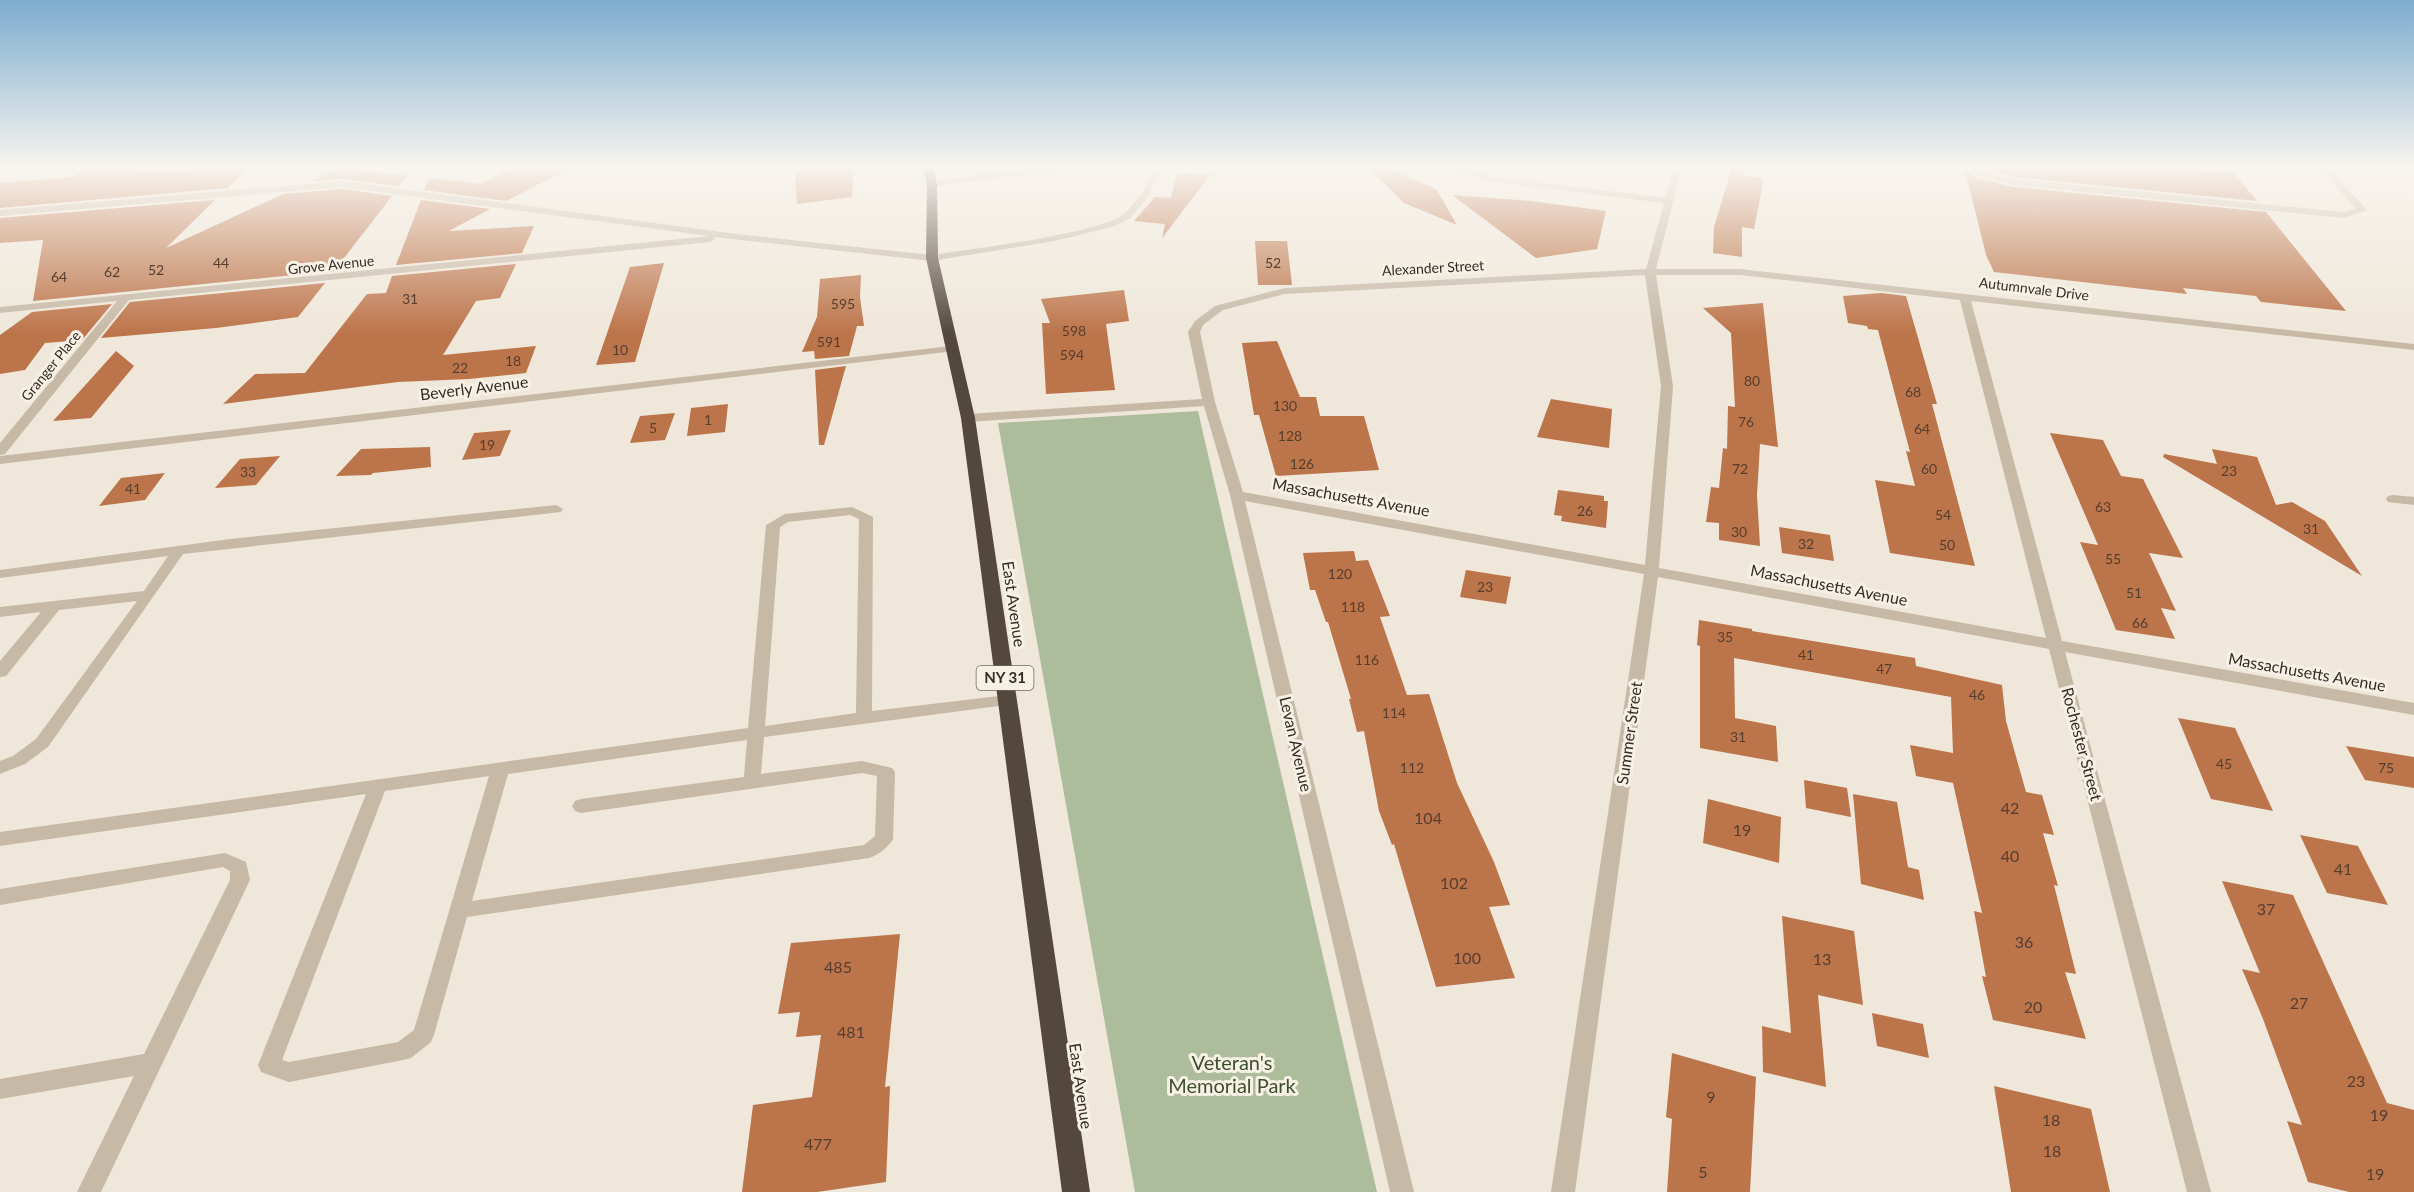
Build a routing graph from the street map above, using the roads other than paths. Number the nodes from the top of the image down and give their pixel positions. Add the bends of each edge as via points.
1 (629, 223) edge
2 (931, 223) edge
3 (1115, 223) edge
4 (1663, 223) edge
5 (736, 237) junction
6 (932, 258) junction
7 (1650, 272) junction
8 (1964, 296) junction
9 (125, 299) junction
10 (1219, 308) joint
11 (0, 310) edge
12 (2414, 347) edge
13 (951, 349) junction
14 (1209, 402) junction
15 (968, 418) junction
16 (0, 451) edge
17 (0, 460) edge
18 (1237, 495) junction
19 (2392, 498) dead end
20 (2414, 501) edge
21 (556, 509) dead end
22 (178, 551) junction
23 (1652, 570) junction
24 (0, 574) edge
25 (149, 595) junction
26 (54, 606) junction
27 (0, 612) edge
28 (2057, 646) junction
29 (0, 672) edge
30 (1008, 700) junction
31 (2414, 710) edge
32 (864, 718) junction
33 (756, 734) junction
34 (0, 768) edge
35 (500, 770) junction
36 (752, 782) junction
37 (377, 788) junction
38 (581, 806) dead end
39 (0, 839) edge
40 (0, 897) edge
41 (460, 910) junction
42 (151, 1063) junction
43 (0, 1089) edge
44 (88, 1192) edge
45 (1076, 1192) edge
46 (1402, 1192) edge
47 (1563, 1192) edge
48 (2199, 1192) edge

1 - 5 street
2 - 6 highway, East Avenue / NY 31
3 - 6 street via 1054,238
4 - 7 street
5 - 6 street
5 - 9 street, Grove Avenue
6 - 13 highway, East Avenue / NY 31
7 - 8 street, Autumnvale Drive via 1740,272
7 - 10 street, Alexander Street via 1285,291
7 - 23 street, Summer Street via 1667,386
8 - 12 street, Autumnvale Drive
8 - 28 street, Rochester Street
9 - 11 street, Grove Avenue
9 - 16 street, Granger Place
10 - 14 street, Levan Avenue via 1194,332
13 - 15 highway, East Avenue / NY 31
13 - 17 street, Beverly Avenue
14 - 15 street
14 - 18 street, Levan Avenue
15 - 30 highway, East Avenue / NY 31
18 - 23 street, Massachusetts Avenue
18 - 46 street, Levan Avenue
19 - 20 street
21 - 22 street
22 - 24 street
22 - 25 street
23 - 28 street, Massachusetts Avenue
23 - 47 street, Summer Street
25 - 26 street
25 - 34 street via 42,743
26 - 27 street
26 - 29 street
28 - 31 street, Massachusetts Avenue
28 - 48 street, Rochester Street
30 - 32 street
30 - 45 highway, East Avenue / NY 31
32 - 33 street
32 - 33 street via 866,517 852,510 785,518 773,525
33 - 35 street
33 - 36 street
35 - 37 street
35 - 41 street
36 - 38 street
36 - 41 street via 862,767 886,772 884,839 869,851
37 - 39 street
37 - 41 street via 269,1065 289,1072 403,1052 423,1035
40 - 42 street via 225,860 239,867 240,880
42 - 43 street
42 - 44 street

